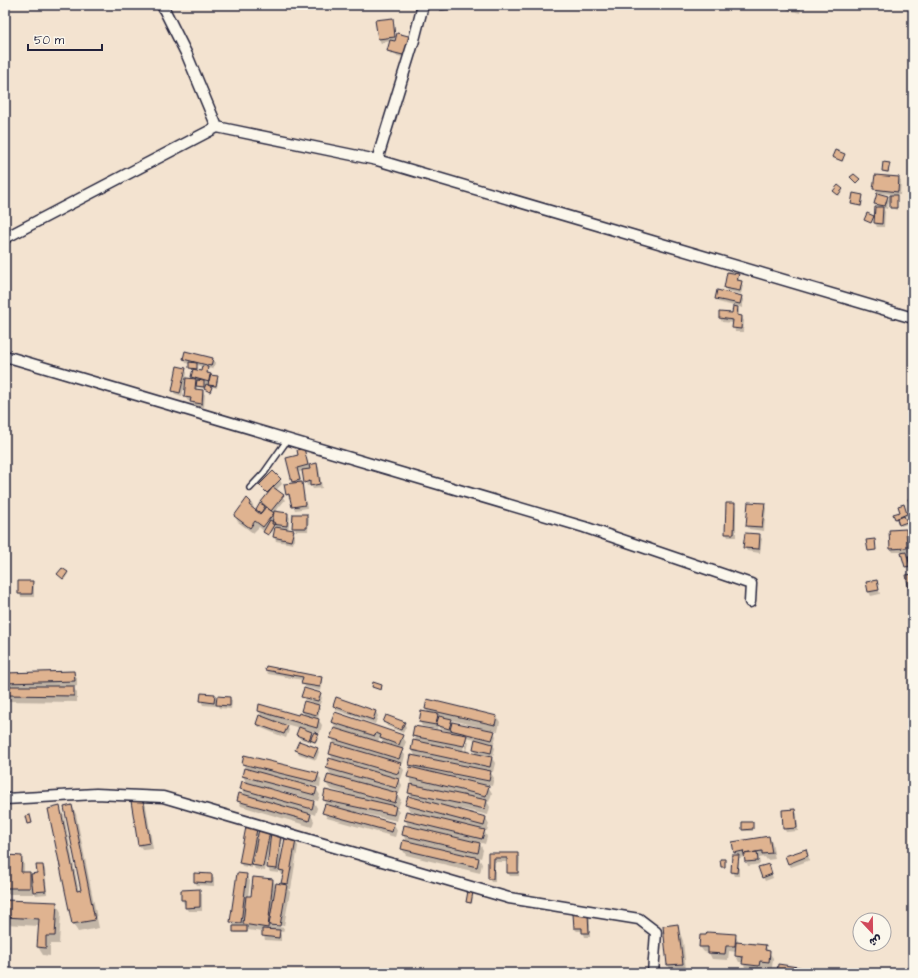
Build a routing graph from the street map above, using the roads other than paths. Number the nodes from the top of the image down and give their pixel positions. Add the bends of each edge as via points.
1 (162, 5) edge
2 (423, 5) edge
3 (217, 127) junction
4 (376, 160) junction
5 (5, 238) edge
6 (913, 318) edge
7 (5, 356) edge
8 (288, 439) junction
9 (250, 488) dead end
10 (750, 602) dead end
11 (5, 799) edge
12 (653, 973) edge

1 - 3 street via 187,55
2 - 4 street
3 - 4 street
3 - 5 street
4 - 6 street
7 - 8 street
8 - 9 lane
8 - 10 street via 584,527 750,584
11 - 12 street via 96,794 163,797 509,898 639,919 656,932

